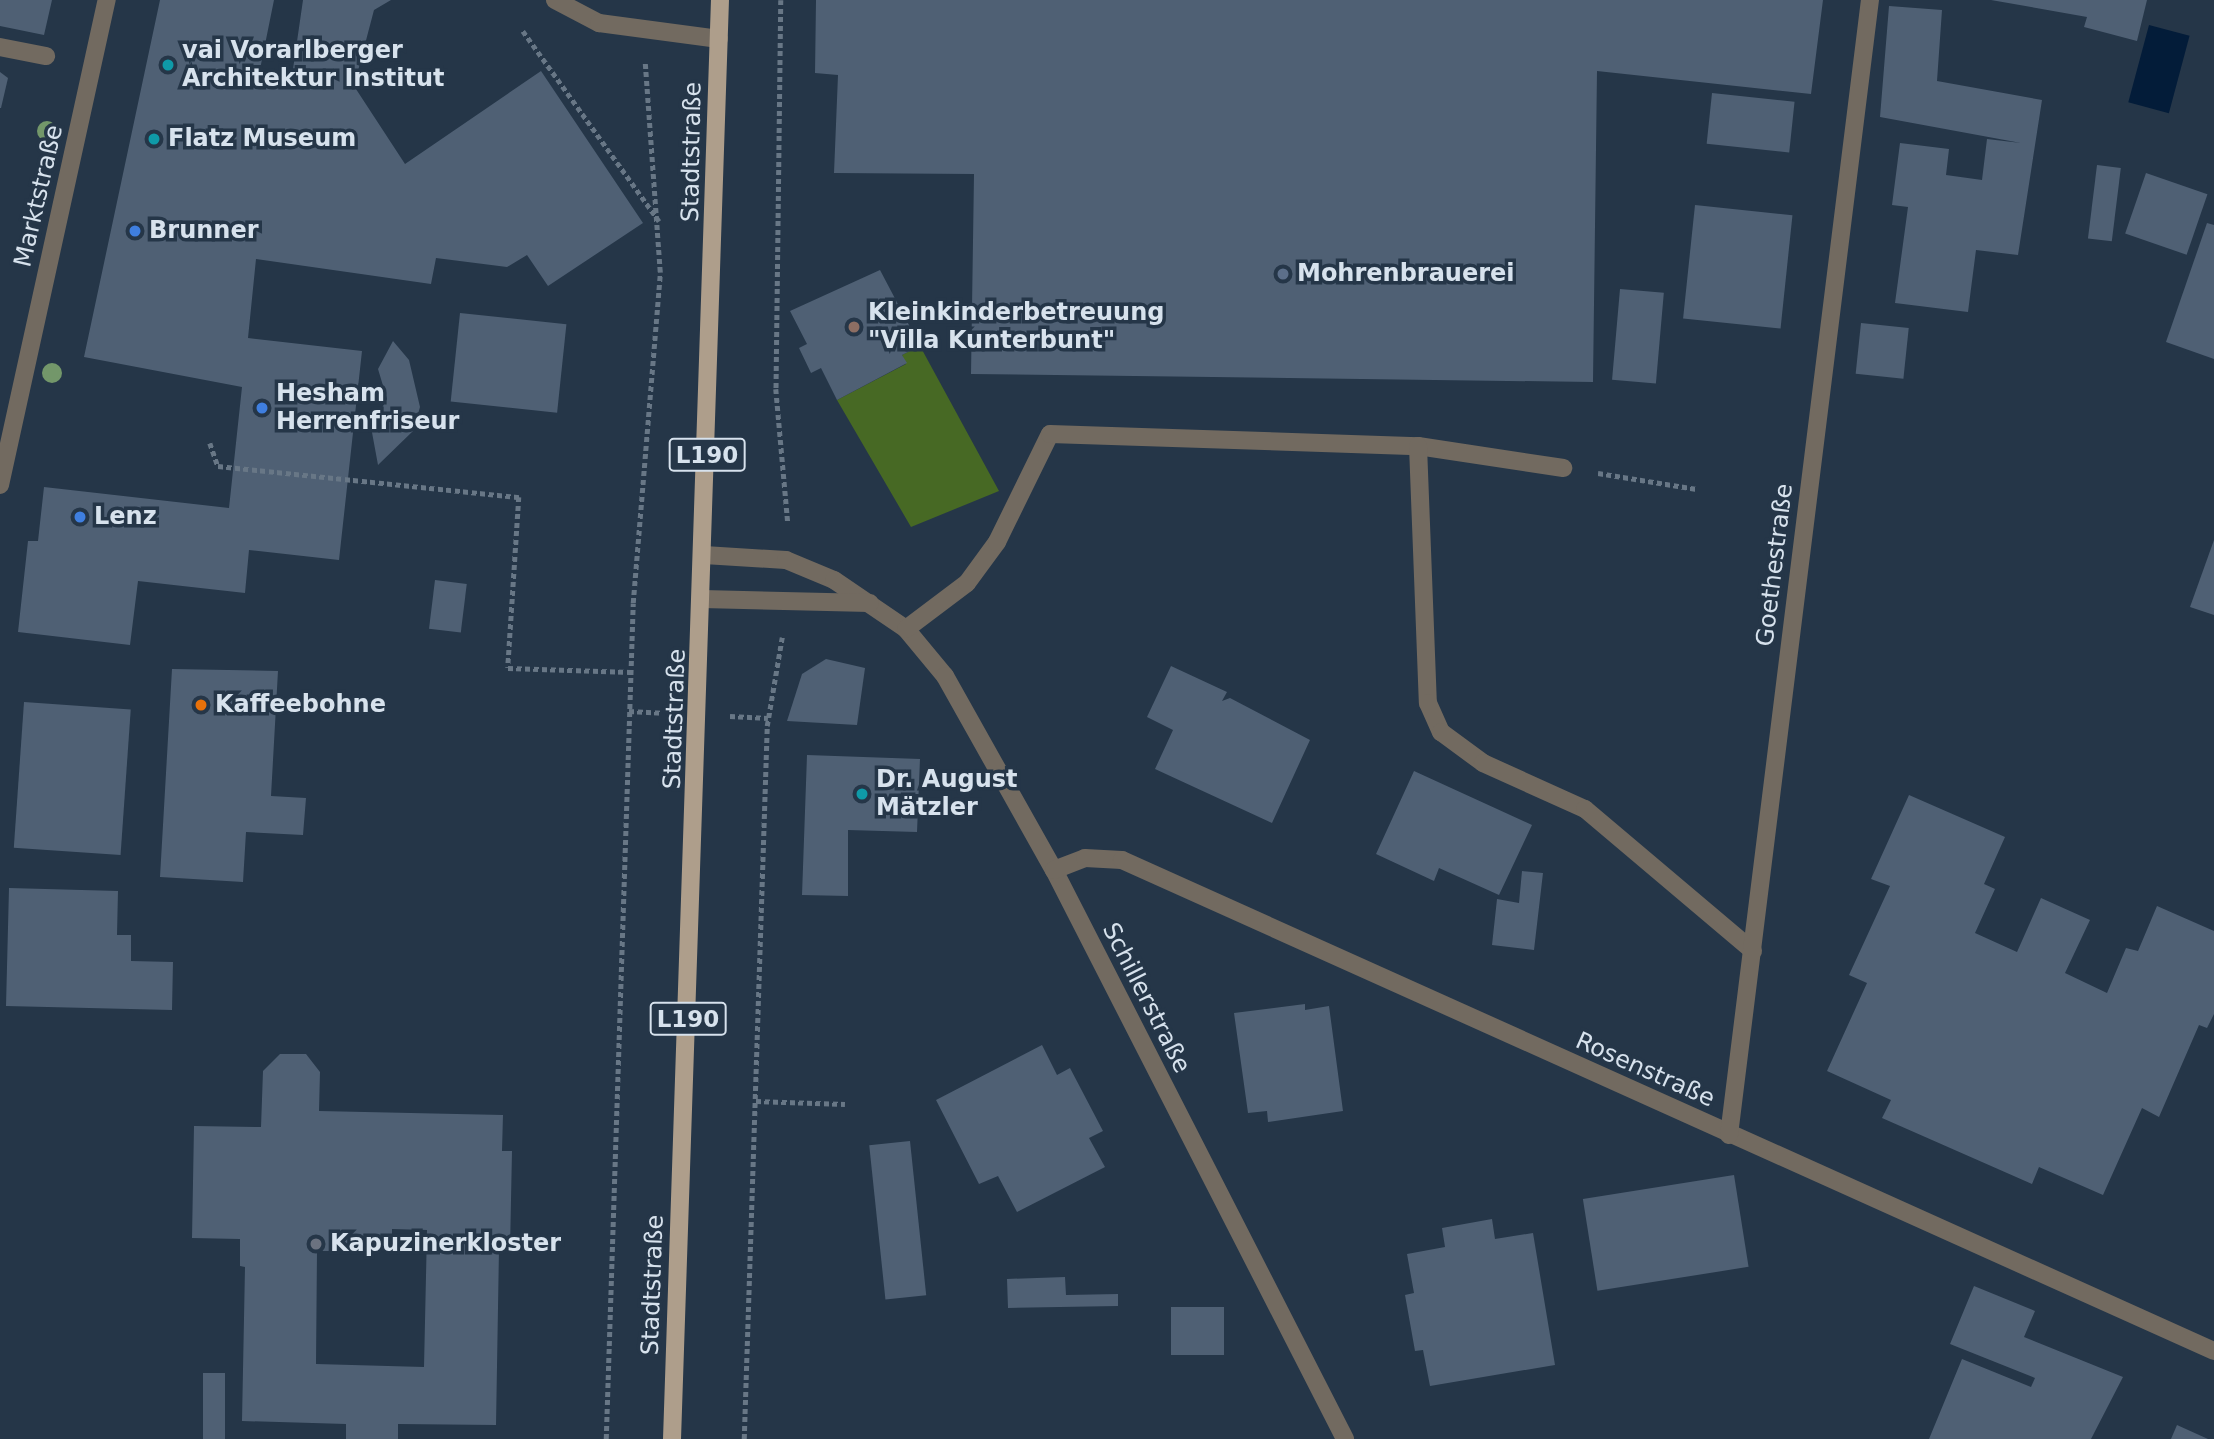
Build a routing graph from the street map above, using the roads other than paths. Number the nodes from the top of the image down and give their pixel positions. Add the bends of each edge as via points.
1 (107, 0) edge
2 (555, 0) edge
3 (720, 0) edge
4 (1870, 0) edge
5 (719, 39) junction
6 (0, 47) edge
7 (46, 56) dead end
8 (1418, 446) junction
9 (1563, 468) road end
10 (0, 485) edge
11 (704, 555) junction
12 (702, 599) junction
13 (870, 603) junction
14 (906, 629) junction
15 (1054, 870) junction
16 (1753, 951) junction
17 (1729, 1135) junction
18 (2214, 1351) edge
19 (671, 1439) edge
20 (1345, 1439) edge

1 - 10 street, Marktstraße
2 - 5 street via 599,23
3 - 5 main road, Stadtstraße / L190
4 - 16 street, Goethestraße
5 - 11 main road, Stadtstraße / L190
6 - 7 street
8 - 9 street
8 - 14 street via 1050,434 997,542 967,583
8 - 16 street via 1428,704 1441,732 1483,763 1584,810
11 - 12 main road, Stadtstraße / L190
11 - 13 street, Schillerstraße via 786,560
12 - 13 street
12 - 19 main road, Stadtstraße / L190
13 - 14 street, Schillerstraße
14 - 15 street, Schillerstraße via 946,676
15 - 17 street, Rosenstraße via 1085,858 1122,860
15 - 20 street, Schillerstraße
16 - 17 street, Goethestraße
17 - 18 street, Rosenstraße

